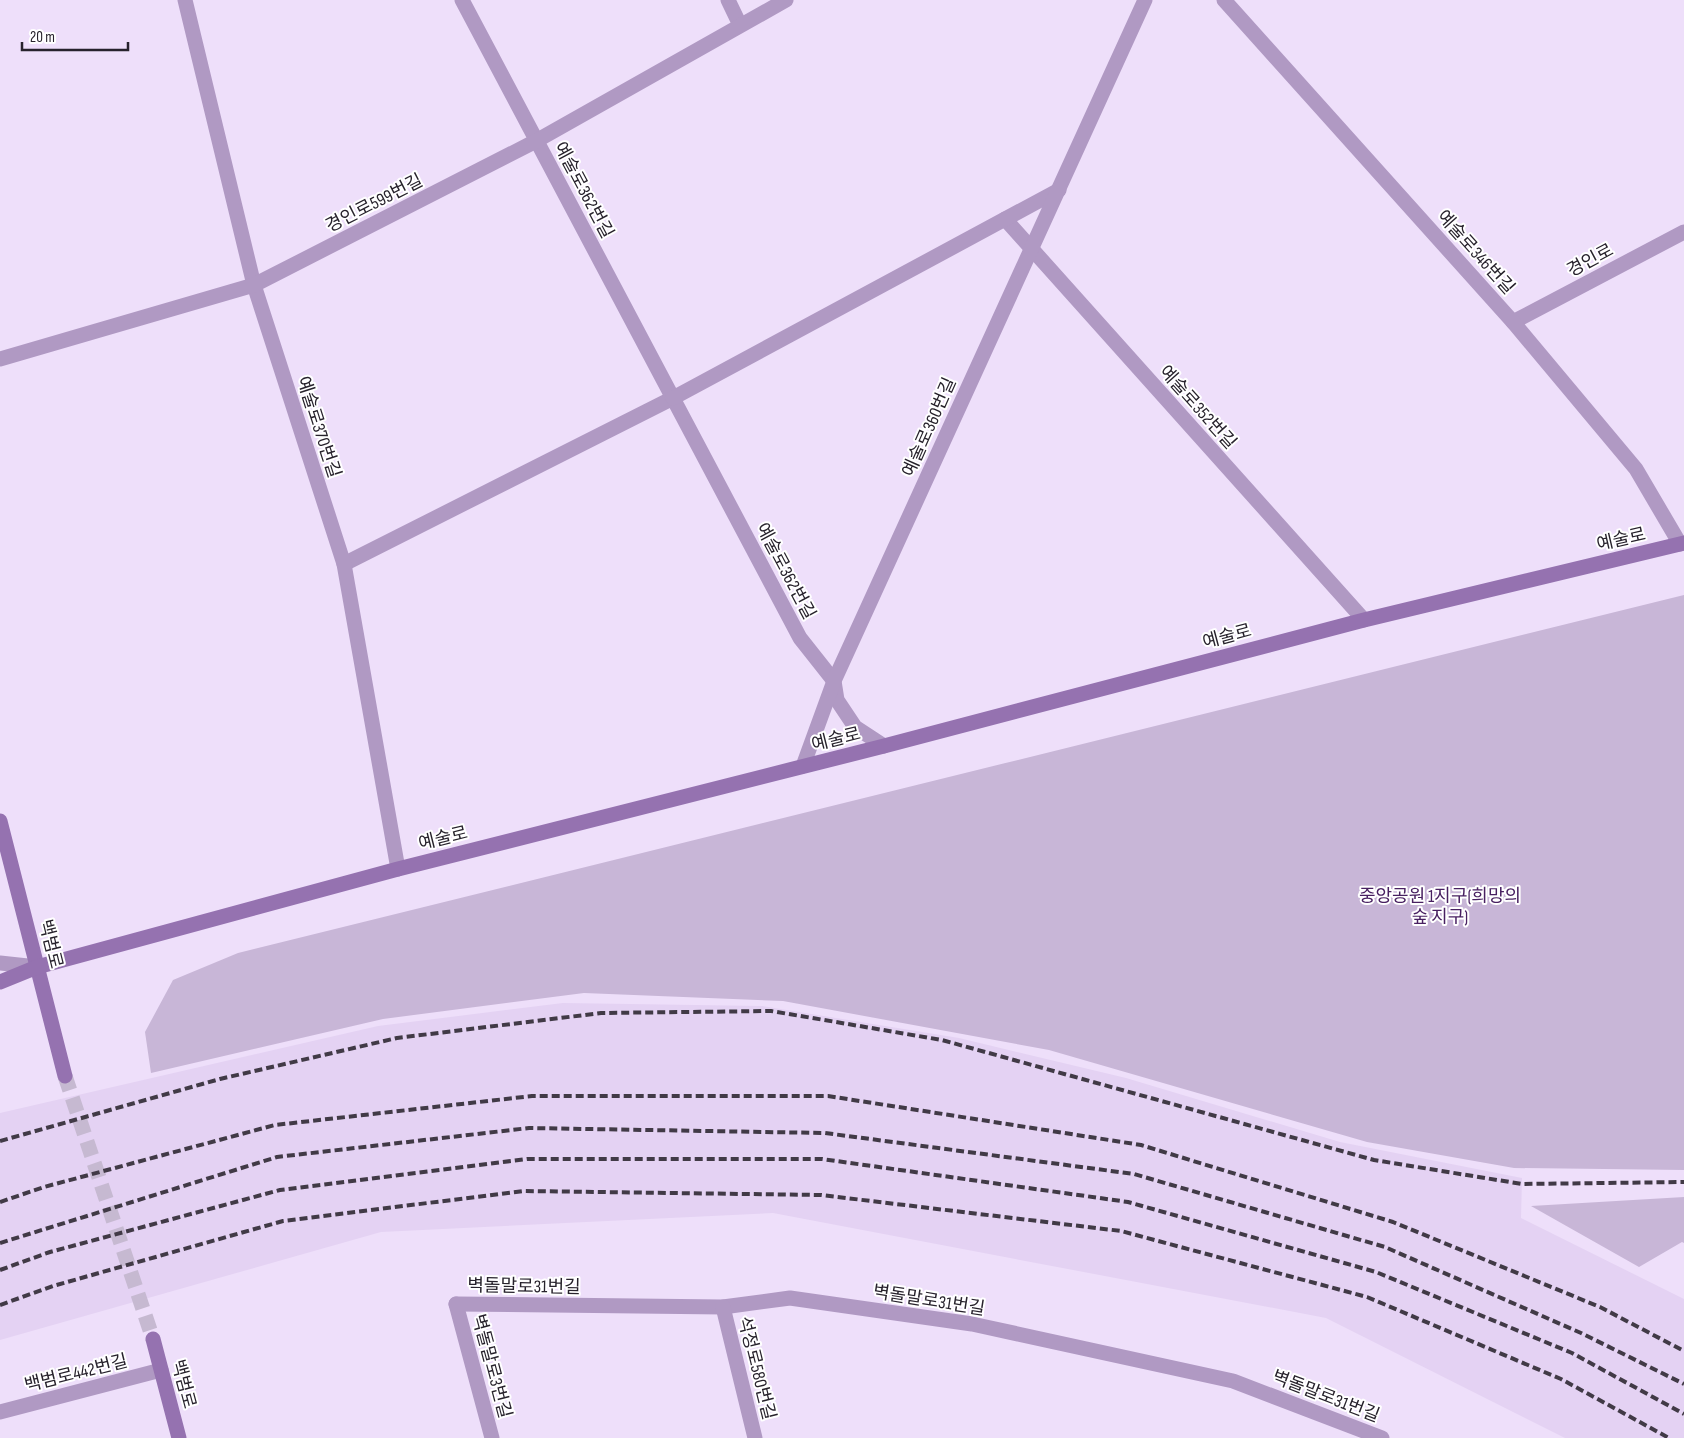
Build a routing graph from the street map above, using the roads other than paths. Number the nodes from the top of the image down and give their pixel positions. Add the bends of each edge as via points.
1 (185, 0) edge
2 (462, 0) edge
3 (728, 0) edge
4 (786, 0) edge
5 (1145, 0) edge
6 (1224, 0) edge
7 (740, 25) junction
8 (536, 141) junction
9 (1059, 190) junction
10 (1005, 219) junction
11 (1684, 232) edge
12 (1031, 248) junction
13 (254, 285) junction
14 (1513, 322) junction
15 (0, 358) edge
16 (673, 398) junction
17 (1682, 544) edge
18 (344, 564) junction
19 (1364, 620) junction
20 (834, 680) junction
21 (884, 746) junction
22 (803, 766) junction
23 (0, 821) edge
24 (398, 869) junction
25 (0, 963) edge
26 (38, 967) junction
27 (0, 982) edge
28 (65, 1076) tunnel mouth
29 (456, 1304) joint
30 (723, 1306) junction
31 (153, 1339) tunnel mouth
32 (161, 1370) junction
33 (0, 1412) edge
34 (179, 1438) edge
35 (492, 1438) edge
36 (755, 1438) edge
37 (1382, 1438) edge

1 - 13 street, 예술로370번길
2 - 8 street, 예술로362번길
3 - 7 street
4 - 7 street, 경인로599번길
5 - 9 street, 예술로360번길
6 - 14 street, 예술로346번길
7 - 8 street, 경인로599번길
8 - 13 street, 경인로599번길
8 - 16 street, 예술로362번길
9 - 10 street
9 - 12 street, 예술로360번길
10 - 12 street, 예술로352번길
10 - 16 street
11 - 14 street, 경인로
12 - 19 street, 예술로352번길
12 - 20 street, 예술로360번길
13 - 15 street, 경인로599번길
13 - 18 street, 예술로370번길
14 - 17 street, 예술로346번길 via 1636,469
16 - 18 street
16 - 20 street, 예술로362번길 via 800,638
17 - 19 street, 예술로
18 - 24 street, 예술로370번길
19 - 21 street, 예술로
20 - 21 street, 예술로362번길 via 837,700 855,727
20 - 22 street, 예술로360번길
21 - 22 street, 예술로
22 - 24 street, 예술로
23 - 26 street, 백범로
24 - 26 street, 예술로
25 - 26 street
26 - 27 street, 예술로
26 - 28 street, 백범로
29 - 30 street, 벽돌말로31번길
29 - 35 street, 벽돌말로3번길
30 - 36 street, 석정로580번길
30 - 37 street, 벽돌말로31번길 via 790,1298 972,1324 1233,1381
31 - 32 street, 백범로
32 - 33 street, 백범로442번길
32 - 34 street, 백범로

